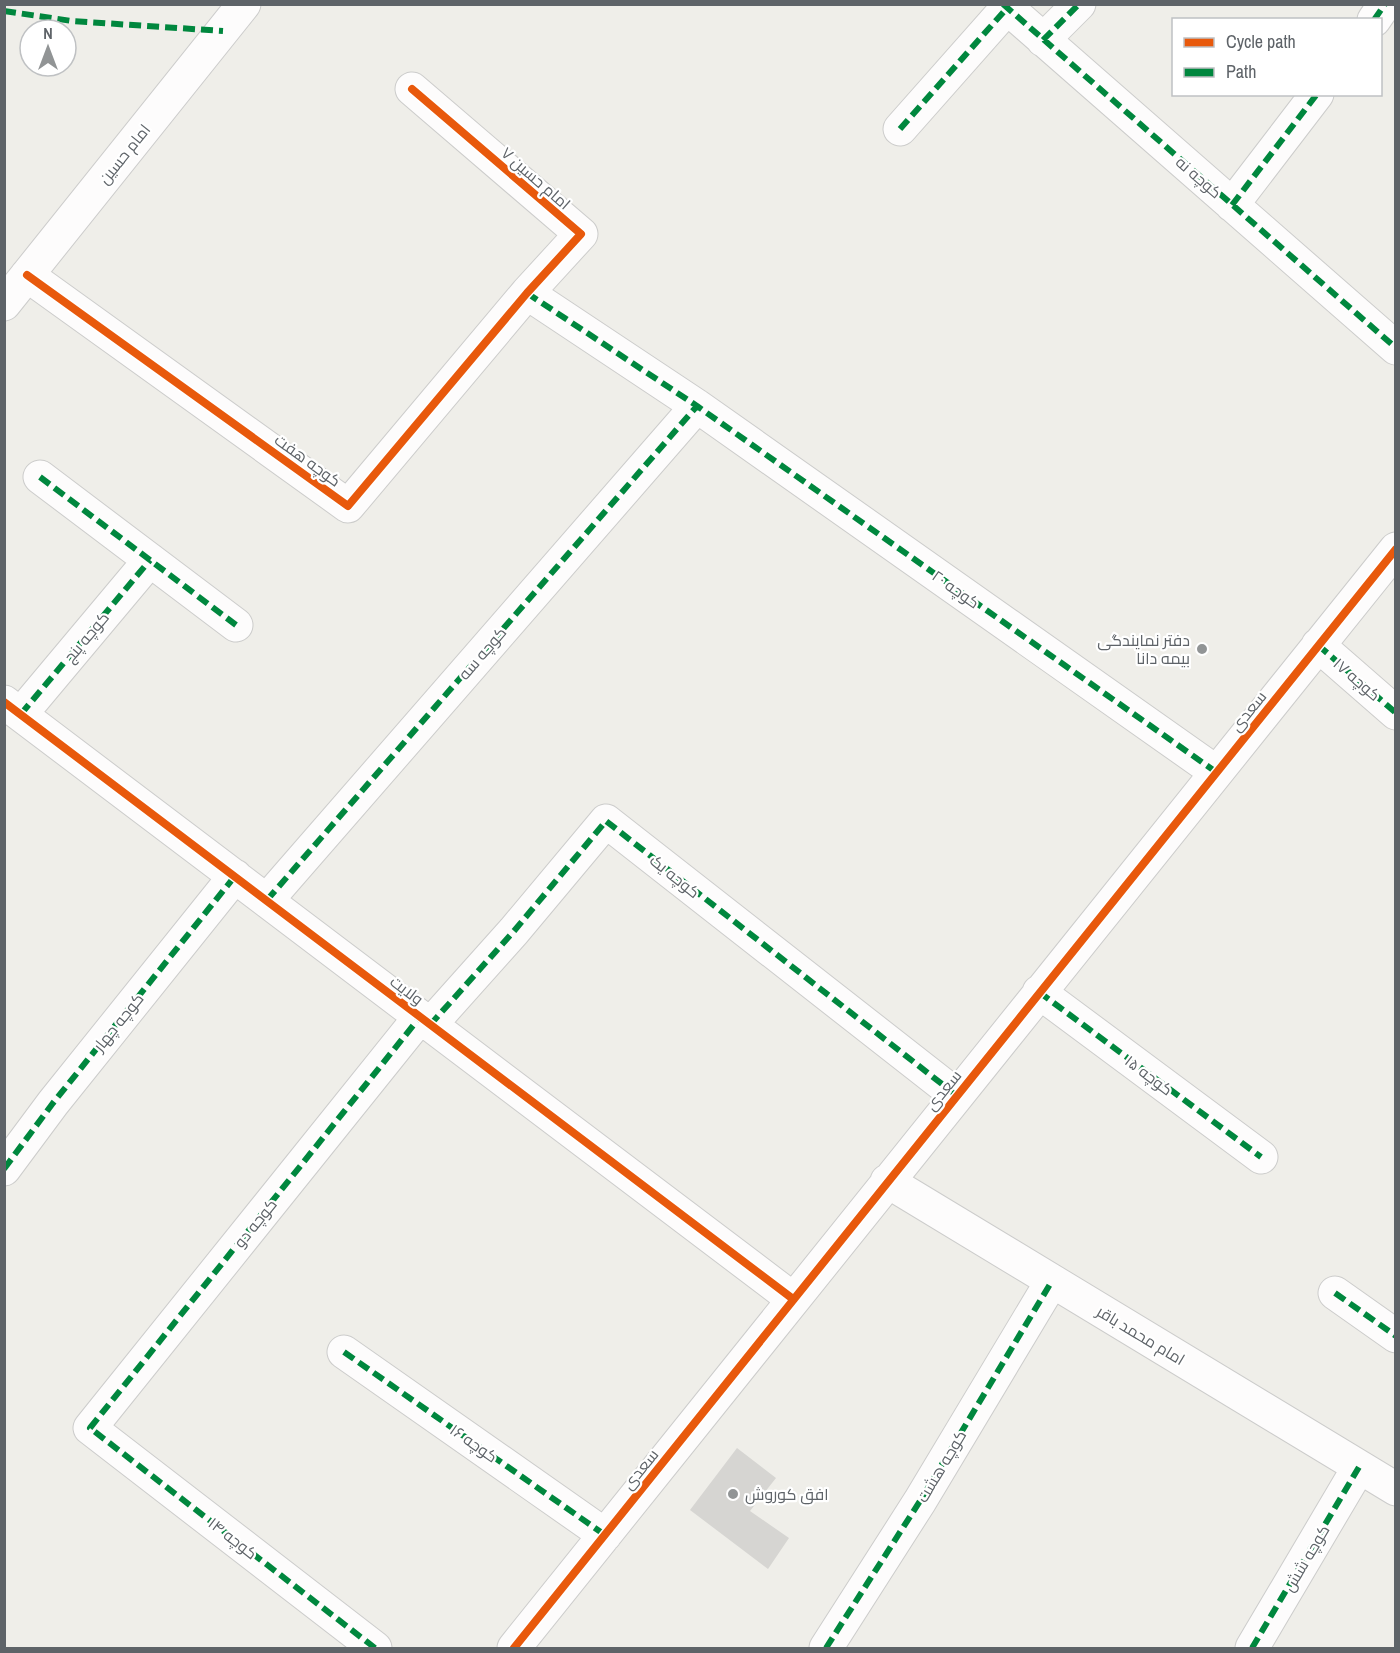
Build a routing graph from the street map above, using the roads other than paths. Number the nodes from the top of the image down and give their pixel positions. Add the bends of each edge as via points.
1 (244, 4) edge
2 (1078, 4) edge
3 (1385, 4) edge
4 (1005, 6) edge
5 (1375, 18) edge
6 (1043, 40) junction
7 (412, 89) dead end
8 (1315, 96) edge
9 (900, 129) dead end
10 (1232, 205) junction
11 (27, 275) junction
12 (527, 293) junction
13 (4, 304) edge
14 (1395, 348) edge
15 (697, 406) junction
16 (40, 477) dead end
17 (1395, 549) edge
18 (150, 560) junction
19 (236, 625) dead end
20 (1318, 645) junction
21 (13, 708) edge
22 (1395, 713) edge
23 (1216, 772) junction
24 (235, 876) junction
25 (267, 900) junction
26 (1039, 992) junction
27 (425, 1021) junction
28 (956, 1095) junction
29 (1260, 1157) dead end
30 (4, 1169) edge
31 (887, 1181) junction
32 (1052, 1281) junction
33 (1335, 1293) dead end
34 (793, 1299) junction
35 (1395, 1336) edge
36 (344, 1352) dead end
37 (90, 1428) joint
38 (1359, 1467) junction
39 (1395, 1489) edge
40 (605, 1535) junction
41 (375, 1648) edge
42 (514, 1648) edge
43 (826, 1648) edge
44 (1252, 1648) edge

1 - 11 street, امام حسین
2 - 6 street
3 - 5 street
4 - 6 street, کوچه نه
4 - 9 street
6 - 10 street, کوچه نه
7 - 12 street, امام حسین ۷ via 581,234
8 - 10 street
10 - 14 street, کوچه نه
11 - 12 street, کوچه هفت via 348,506
11 - 13 street, امام حسین
12 - 15 street, کوچه ۲۰
15 - 23 street, کوچه ۲۰
15 - 25 street, کوچه سه
16 - 18 street
17 - 20 street, سعدی
18 - 19 street
18 - 21 street, کوچه پنج
20 - 22 street, کوچه ۱۷
20 - 23 street, سعدی
21 - 24 street, ولایت
23 - 26 street, سعدی
24 - 25 street, ولایت
24 - 30 street, کوچه چهار
25 - 27 street, ولایت
26 - 28 street, سعدی
26 - 29 street, کوچه ۱۵
27 - 28 street, کوچه یک via 514,931 606,821
27 - 34 street, ولایت
27 - 37 street, کوچه دو
28 - 31 street, سعدی
31 - 32 street, امام محمد باقر
31 - 34 street, سعدی
32 - 38 street, امام محمد باقر
32 - 43 street, کوچه هشت
33 - 35 street
34 - 40 street, سعدی
36 - 40 street, کوچه ۱۶
37 - 41 street, کوچه ۱۴
38 - 39 street, امام محمد باقر
38 - 44 street, کوچه شش
40 - 42 street, سعدی

